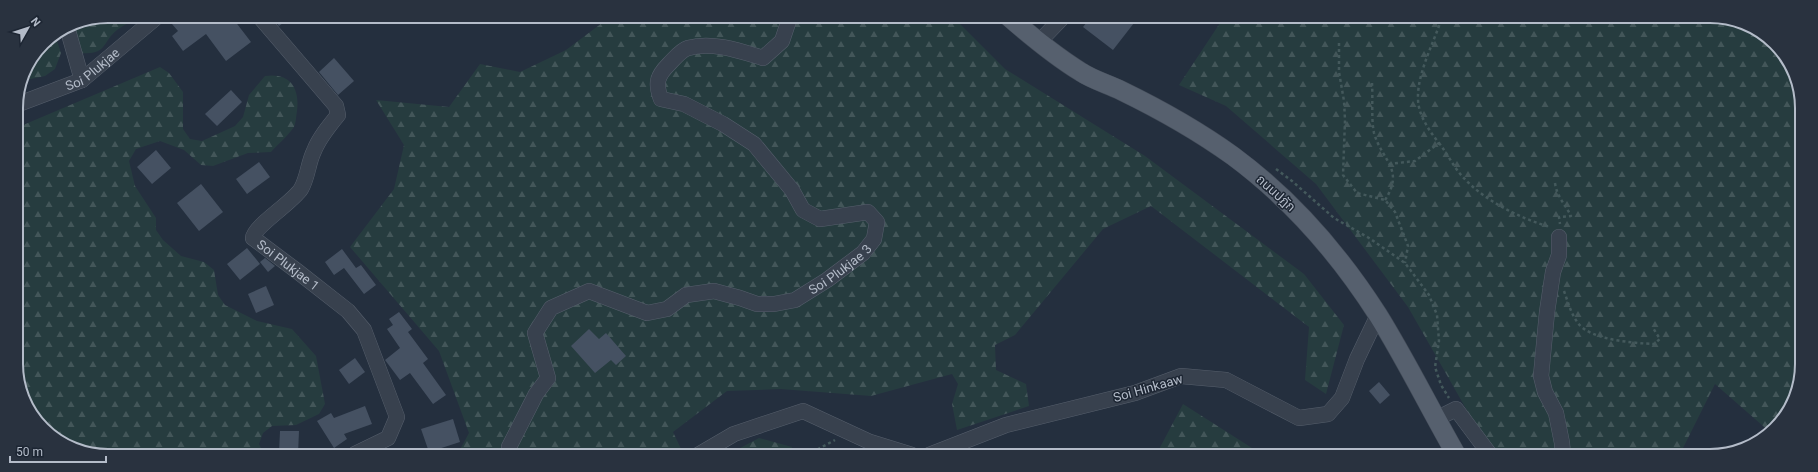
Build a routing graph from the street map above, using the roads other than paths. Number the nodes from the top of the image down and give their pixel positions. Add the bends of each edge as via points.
1 (150, 23) edge
2 (264, 23) edge
3 (788, 23) edge
4 (1016, 23) edge
5 (1057, 23) edge
6 (69, 33) edge
7 (1038, 43) junction
8 (82, 80) junction
9 (23, 102) edge
10 (1558, 237) road end
11 (1378, 315) junction
12 (1436, 419) junction
13 (365, 449) edge
14 (509, 449) edge
15 (708, 449) edge
16 (893, 449) edge
17 (944, 449) edge
18 (1453, 449) edge
19 (1486, 449) edge
20 (1562, 449) edge

1 - 8 street, Soi Plukjae
2 - 13 street, Soi Plukjae 1 via 336,106 338,115 314,151 301,189 260,226 253,234 253,238 348,311 364,330 397,417 388,438
3 - 14 street, Soi Plukjae 3 via 782,41 763,58 710,45 686,48 661,72 657,88 661,99 684,104 754,144 792,190 803,210 820,220 868,212 877,222 874,239 864,254 827,280 788,302 757,304 714,291 686,295 668,308 647,313 589,291 551,308 535,333 548,378 536,394
4 - 7 main road, ถนนปฏัก
5 - 7 street
6 - 8 street
7 - 11 main road, ถนนปฏัก via 1081,73 1122,91 1178,122 1231,155 1269,184 1306,221 1344,266
8 - 9 street, Soi Plukjae
10 - 20 street via 1559,255 1554,269 1541,376 1545,392 1556,413
11 - 12 main road, ถนนปฏัก
11 - 17 street, Soi Hinkaaw via 1342,398 1328,414 1299,418 1226,380 1181,376 1135,393 1006,425
12 - 18 main road, ถนนปฏัก
12 - 19 street via 1456,409
15 - 16 street via 734,434 803,411 870,442

